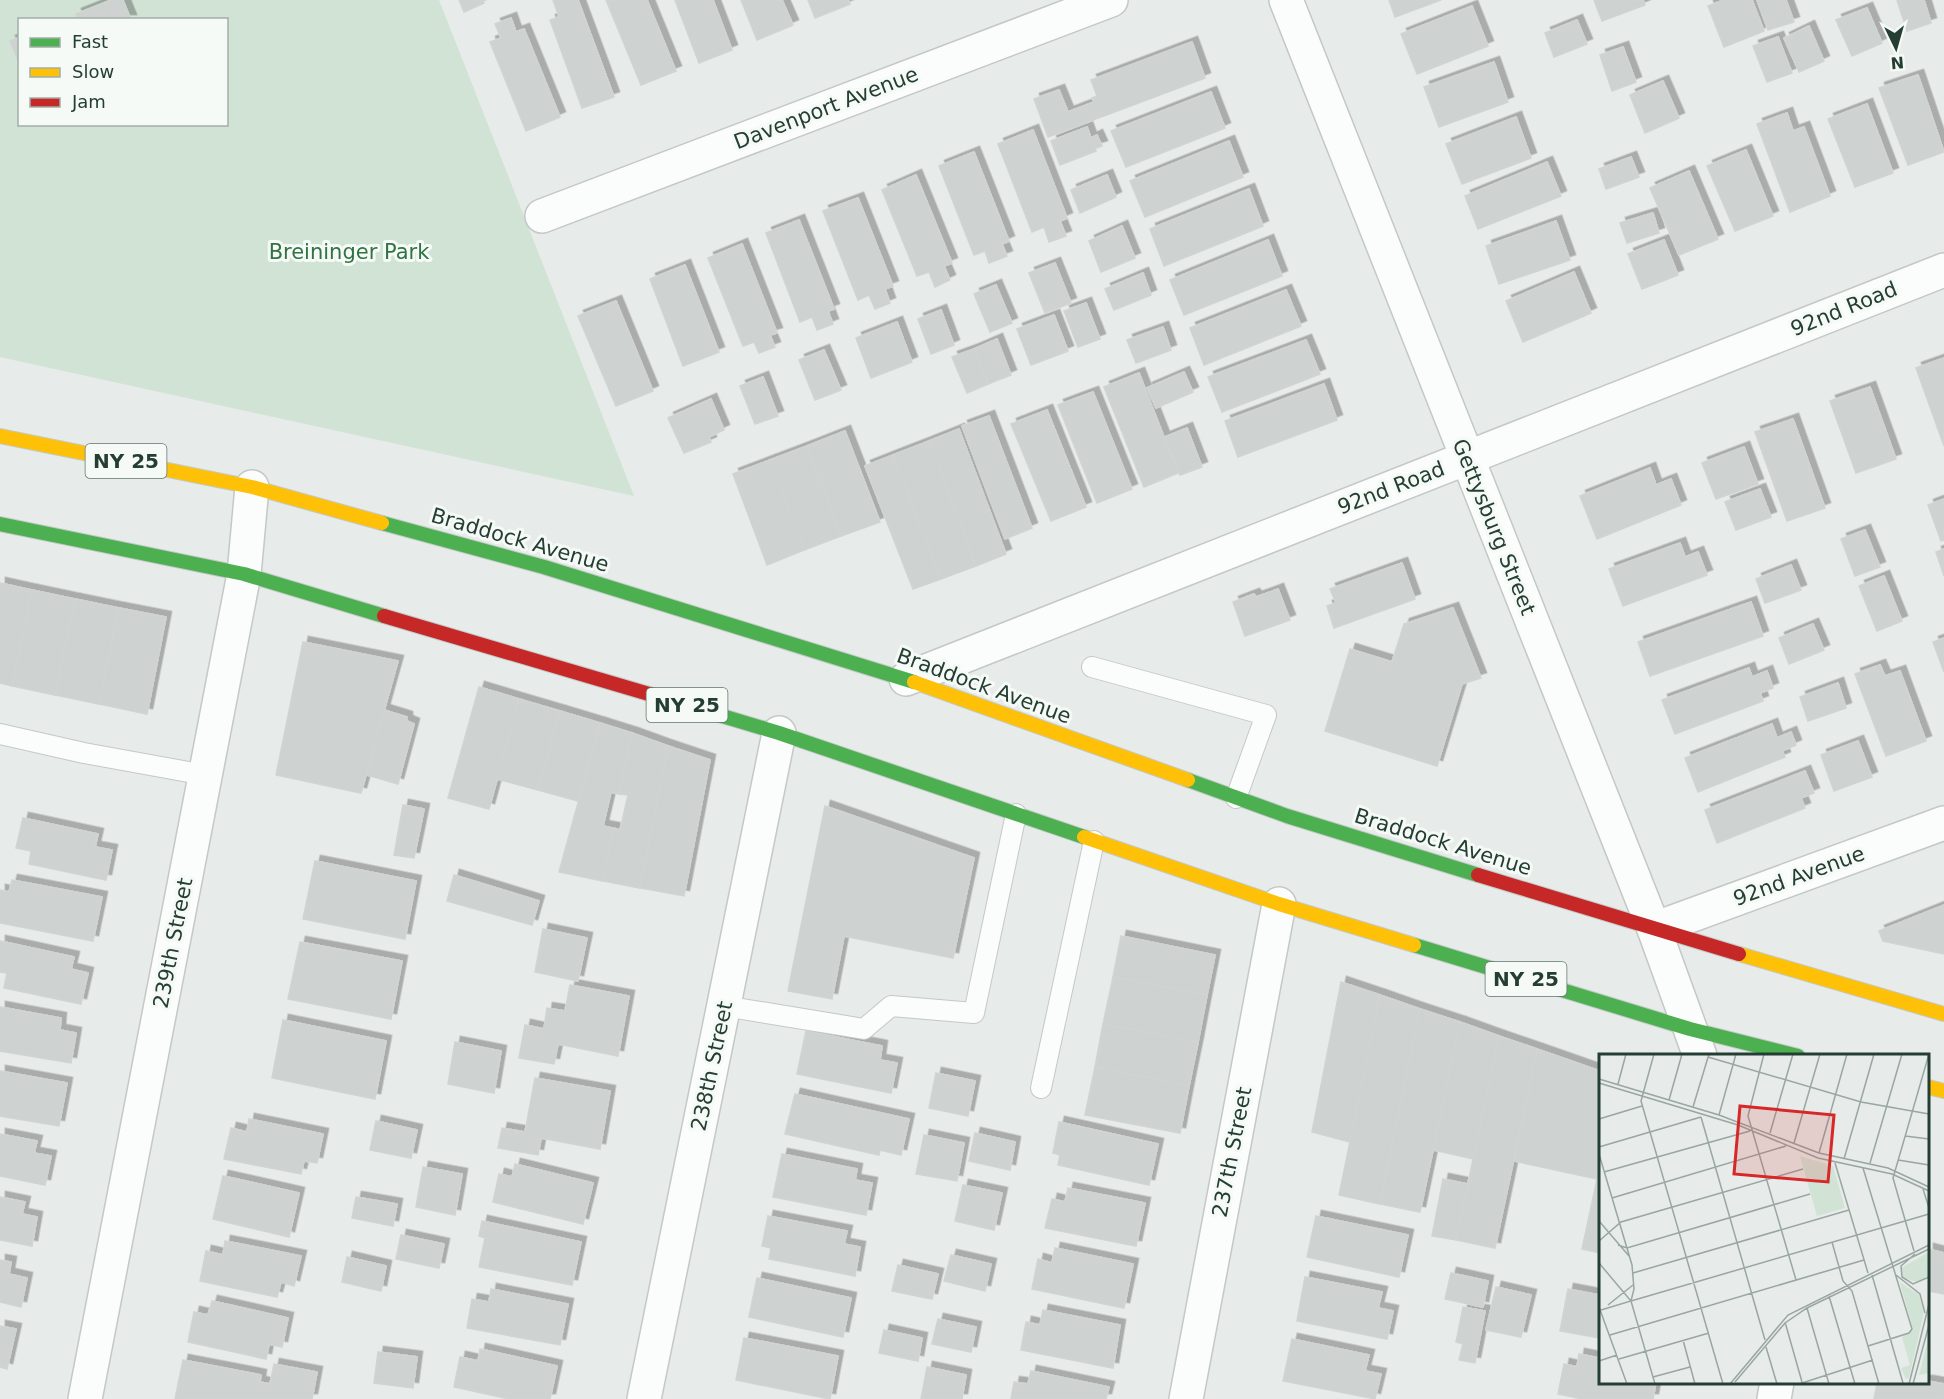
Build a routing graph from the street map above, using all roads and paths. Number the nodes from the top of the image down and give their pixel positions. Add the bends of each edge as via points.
1 (1111, 0) edge
2 (1286, 0) edge
3 (542, 216) dead end
4 (1944, 270) edge
5 (0, 436) edge
6 (1467, 458) junction
7 (252, 487) junction
8 (0, 524) edge
9 (244, 574) junction
10 (1092, 667) dead end
11 (906, 679) junction
12 (779, 733) junction
13 (0, 734) edge
14 (205, 775) junction
15 (1236, 798) junction
16 (1016, 814) junction
17 (1944, 823) edge
18 (1094, 841) junction
19 (1279, 904) junction
20 (1654, 929) junction
21 (724, 1006) junction
22 (1944, 1014) edge
23 (1695, 1042) edge
24 (1783, 1054) edge
25 (1929, 1087) edge
26 (1041, 1088) dead end
27 (1944, 1091) edge
28 (1777, 1384) edge
29 (86, 1399) edge
30 (644, 1399) edge
31 (1186, 1399) edge
32 (1774, 1399) edge

1 - 3 street, Davenport Avenue
2 - 6 street, Gettysburg Street
4 - 6 street, 92nd Road
5 - 7 main road, Braddock Avenue / NY 25
6 - 11 street, 92nd Road
6 - 20 street, Gettysburg Street
7 - 9 street, 239th Street
7 - 11 main road, Braddock Avenue / NY 25 via 544,567
8 - 9 main road, NY 25
9 - 12 main road, NY 25
9 - 14 street, 239th Street
10 - 15 lane via 1266,715
11 - 15 main road, Braddock Avenue / NY 25
12 - 16 main road, NY 25
12 - 21 street, 238th Street
13 - 14 lane
14 - 29 street, 239th Street
15 - 20 main road, Braddock Avenue / NY 25
16 - 18 main road, NY 25
16 - 21 lane via 974,1013 891,1006 864,1029
17 - 20 street, 92nd Avenue
18 - 19 main road, NY 25
18 - 26 lane
19 - 23 main road, NY 25
19 - 31 street, 237th Street
20 - 22 main road, Braddock Avenue / NY 25
20 - 23 street, Gettysburg Street
21 - 30 street, 238th Street
23 - 24 main road, NY 25
25 - 27 main road
28 - 32 street

